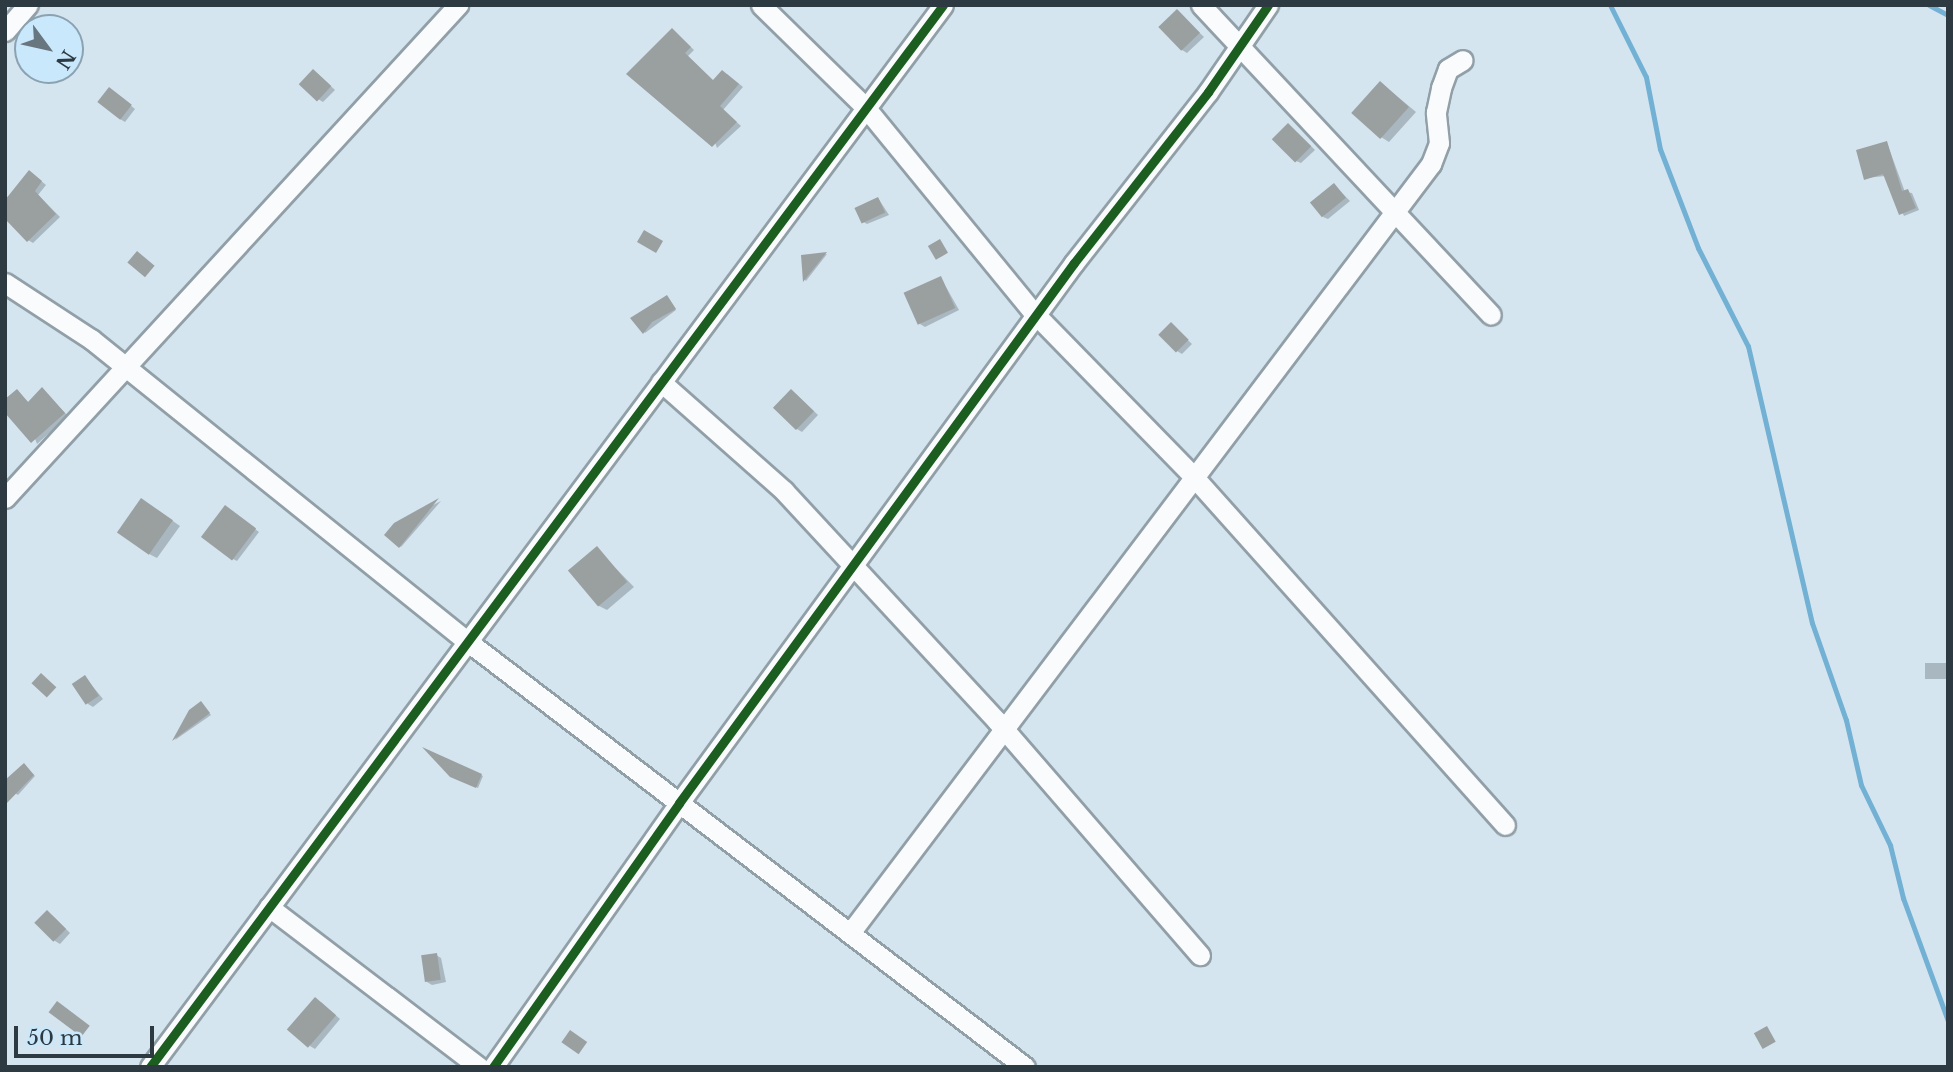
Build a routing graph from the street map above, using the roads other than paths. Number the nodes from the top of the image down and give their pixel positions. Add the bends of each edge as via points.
1 (28, 5) edge
2 (458, 5) edge
3 (761, 5) edge
4 (943, 5) edge
5 (1202, 5) edge
6 (1268, 5) edge
7 (5, 31) edge
8 (1240, 47) junction
9 (1463, 60) dead end
10 (866, 108) junction
11 (1394, 213) junction
12 (5, 284) edge
13 (1037, 315) junction
14 (1491, 315) dead end
15 (125, 368) junction
16 (661, 382) junction
17 (1194, 478) junction
18 (5, 498) edge
19 (853, 565) junction
20 (467, 641) junction
21 (1003, 729) junction
22 (679, 803) junction
23 (1505, 825) dead end
24 (269, 907) junction
25 (850, 933) junction
26 (1200, 955) dead end
27 (150, 1067) edge
28 (479, 1067) edge
29 (493, 1067) edge
30 (1026, 1067) edge

1 - 7 street
2 - 15 street
3 - 10 street
4 - 10 street
5 - 8 street
6 - 8 street
8 - 11 street
8 - 13 street
9 - 11 street via 1448,69 1441,88 1436,112 1439,143 1431,164
10 - 13 street
10 - 16 street
11 - 14 street
11 - 17 street
12 - 15 street via 91,339
13 - 17 street
13 - 19 street
15 - 18 street
15 - 20 street
16 - 19 street via 784,491
16 - 20 street
17 - 21 street
17 - 23 street
19 - 21 street
19 - 22 street
20 - 22 street
20 - 24 street
21 - 25 street
21 - 26 street
22 - 25 street
22 - 29 street
24 - 27 street
24 - 28 street
25 - 30 street

